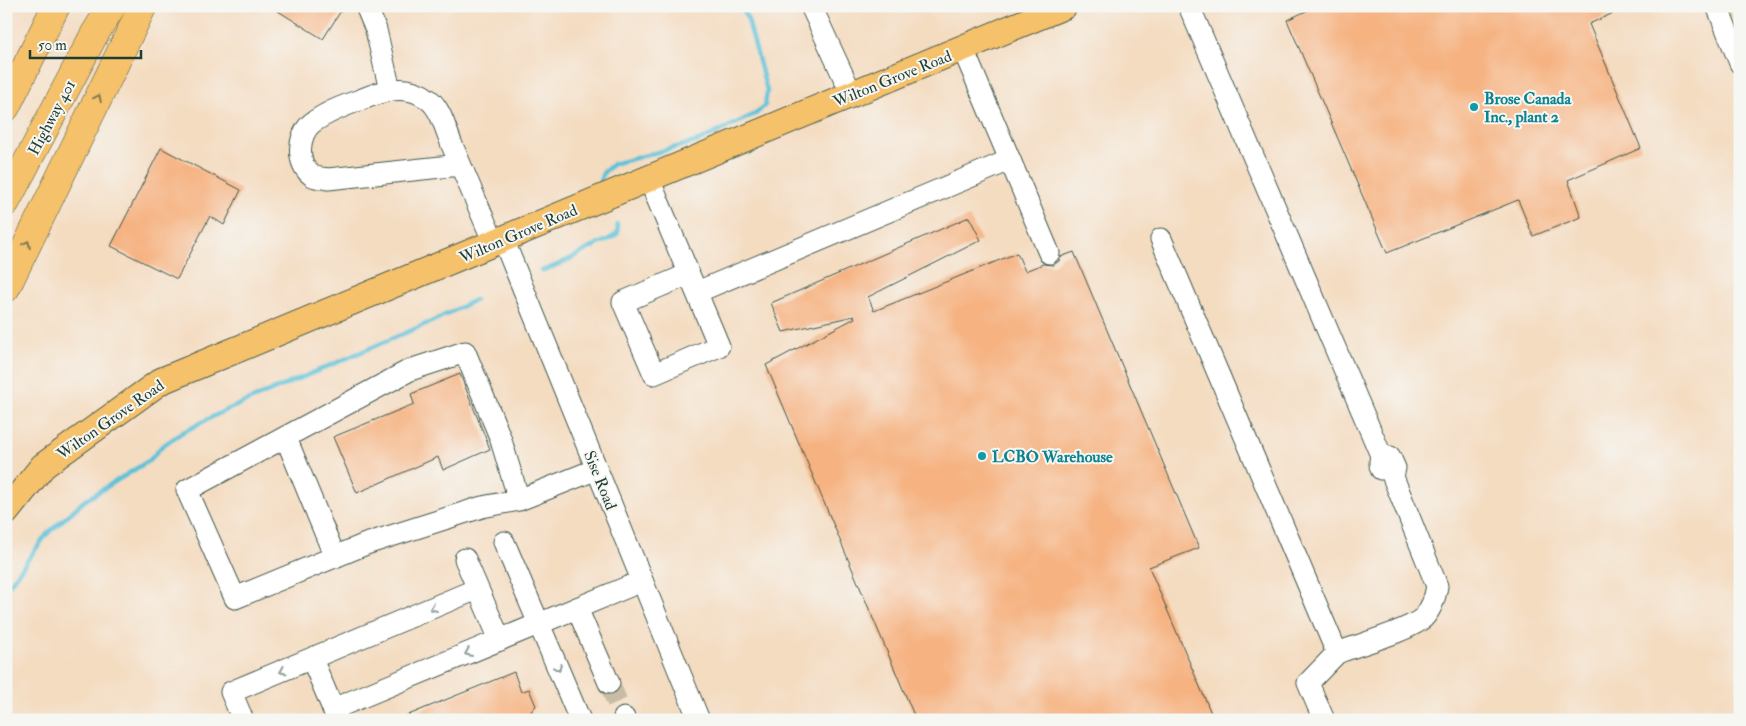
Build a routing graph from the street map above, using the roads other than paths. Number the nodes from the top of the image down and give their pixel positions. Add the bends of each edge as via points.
1 (56, 6) edge
2 (112, 6) edge
3 (143, 6) edge
4 (366, 6) edge
5 (811, 6) edge
6 (1064, 6) edge
7 (1189, 6) edge
8 (1717, 6) edge
9 (963, 49) junction
10 (1740, 63) edge
11 (390, 90) junction
12 (852, 95) junction
13 (6, 108) edge
14 (1010, 160) junction
15 (460, 164) junction
16 (650, 179) junction
17 (6, 202) edge
18 (1161, 239) dead end
19 (498, 241) junction
20 (1049, 253) dead end
21 (693, 283) junction
22 (6, 288) edge
23 (286, 438) junction
24 (597, 469) junction
25 (519, 500) junction
26 (6, 512) edge
27 (504, 542) dead end
28 (335, 557) junction
29 (465, 559) dead end
30 (642, 580) junction
31 (478, 589) junction
32 (577, 608) junction
33 (539, 623) junction
34 (500, 640) junction
35 (1337, 653) junction
36 (312, 659) junction
37 (609, 683) tunnel mouth
38 (336, 714) edge
39 (243, 720) edge
40 (580, 720) edge
41 (699, 720) edge
42 (1324, 720) edge

1 - 13 highway
2 - 17 highway, Highway 401
22 -> 3 highway
4 - 11 street via 376,30
5 - 12 street
6 - 9 main road, Wilton Grove Road
7 - 35 street via 1381,456 1390,457 1395,468 1393,478 1437,586 1434,604 1423,618
8 - 10 street
9 - 12 main road, Wilton Grove Road
9 - 14 street
11 - 15 street, Sise Road via 399,88 429,99 438,112
11 - 15 street via 324,114 308,127 300,143 303,164 313,176 328,179
12 - 16 main road, Wilton Grove Road
14 - 20 street
14 - 21 street
15 - 19 street, Sise Road
16 - 19 main road, Wilton Grove Road
16 - 21 street
18 - 35 street
19 - 24 street, Sise Road
19 - 26 main road, Wilton Grove Road via 161,381 43,466
21 - 21 street via 719,346 654,374 623,302
23 - 25 street via 410,370 465,352 500,437
23 - 28 street
23 - 28 street via 187,490 235,598
24 - 25 street
24 - 30 street, Sise Road
25 - 28 street via 482,507
27 - 33 street
29 - 31 street
30 - 32 street
30 - 41 street, Sise Road
31 - 34 street
31 -> 36 street
32 - 33 street
32 - 37 street
33 - 34 street
33 -> 40 street
34 -> 38 street
35 - 42 street via 1308,683
36 - 38 street
36 -> 39 street via 232,692

